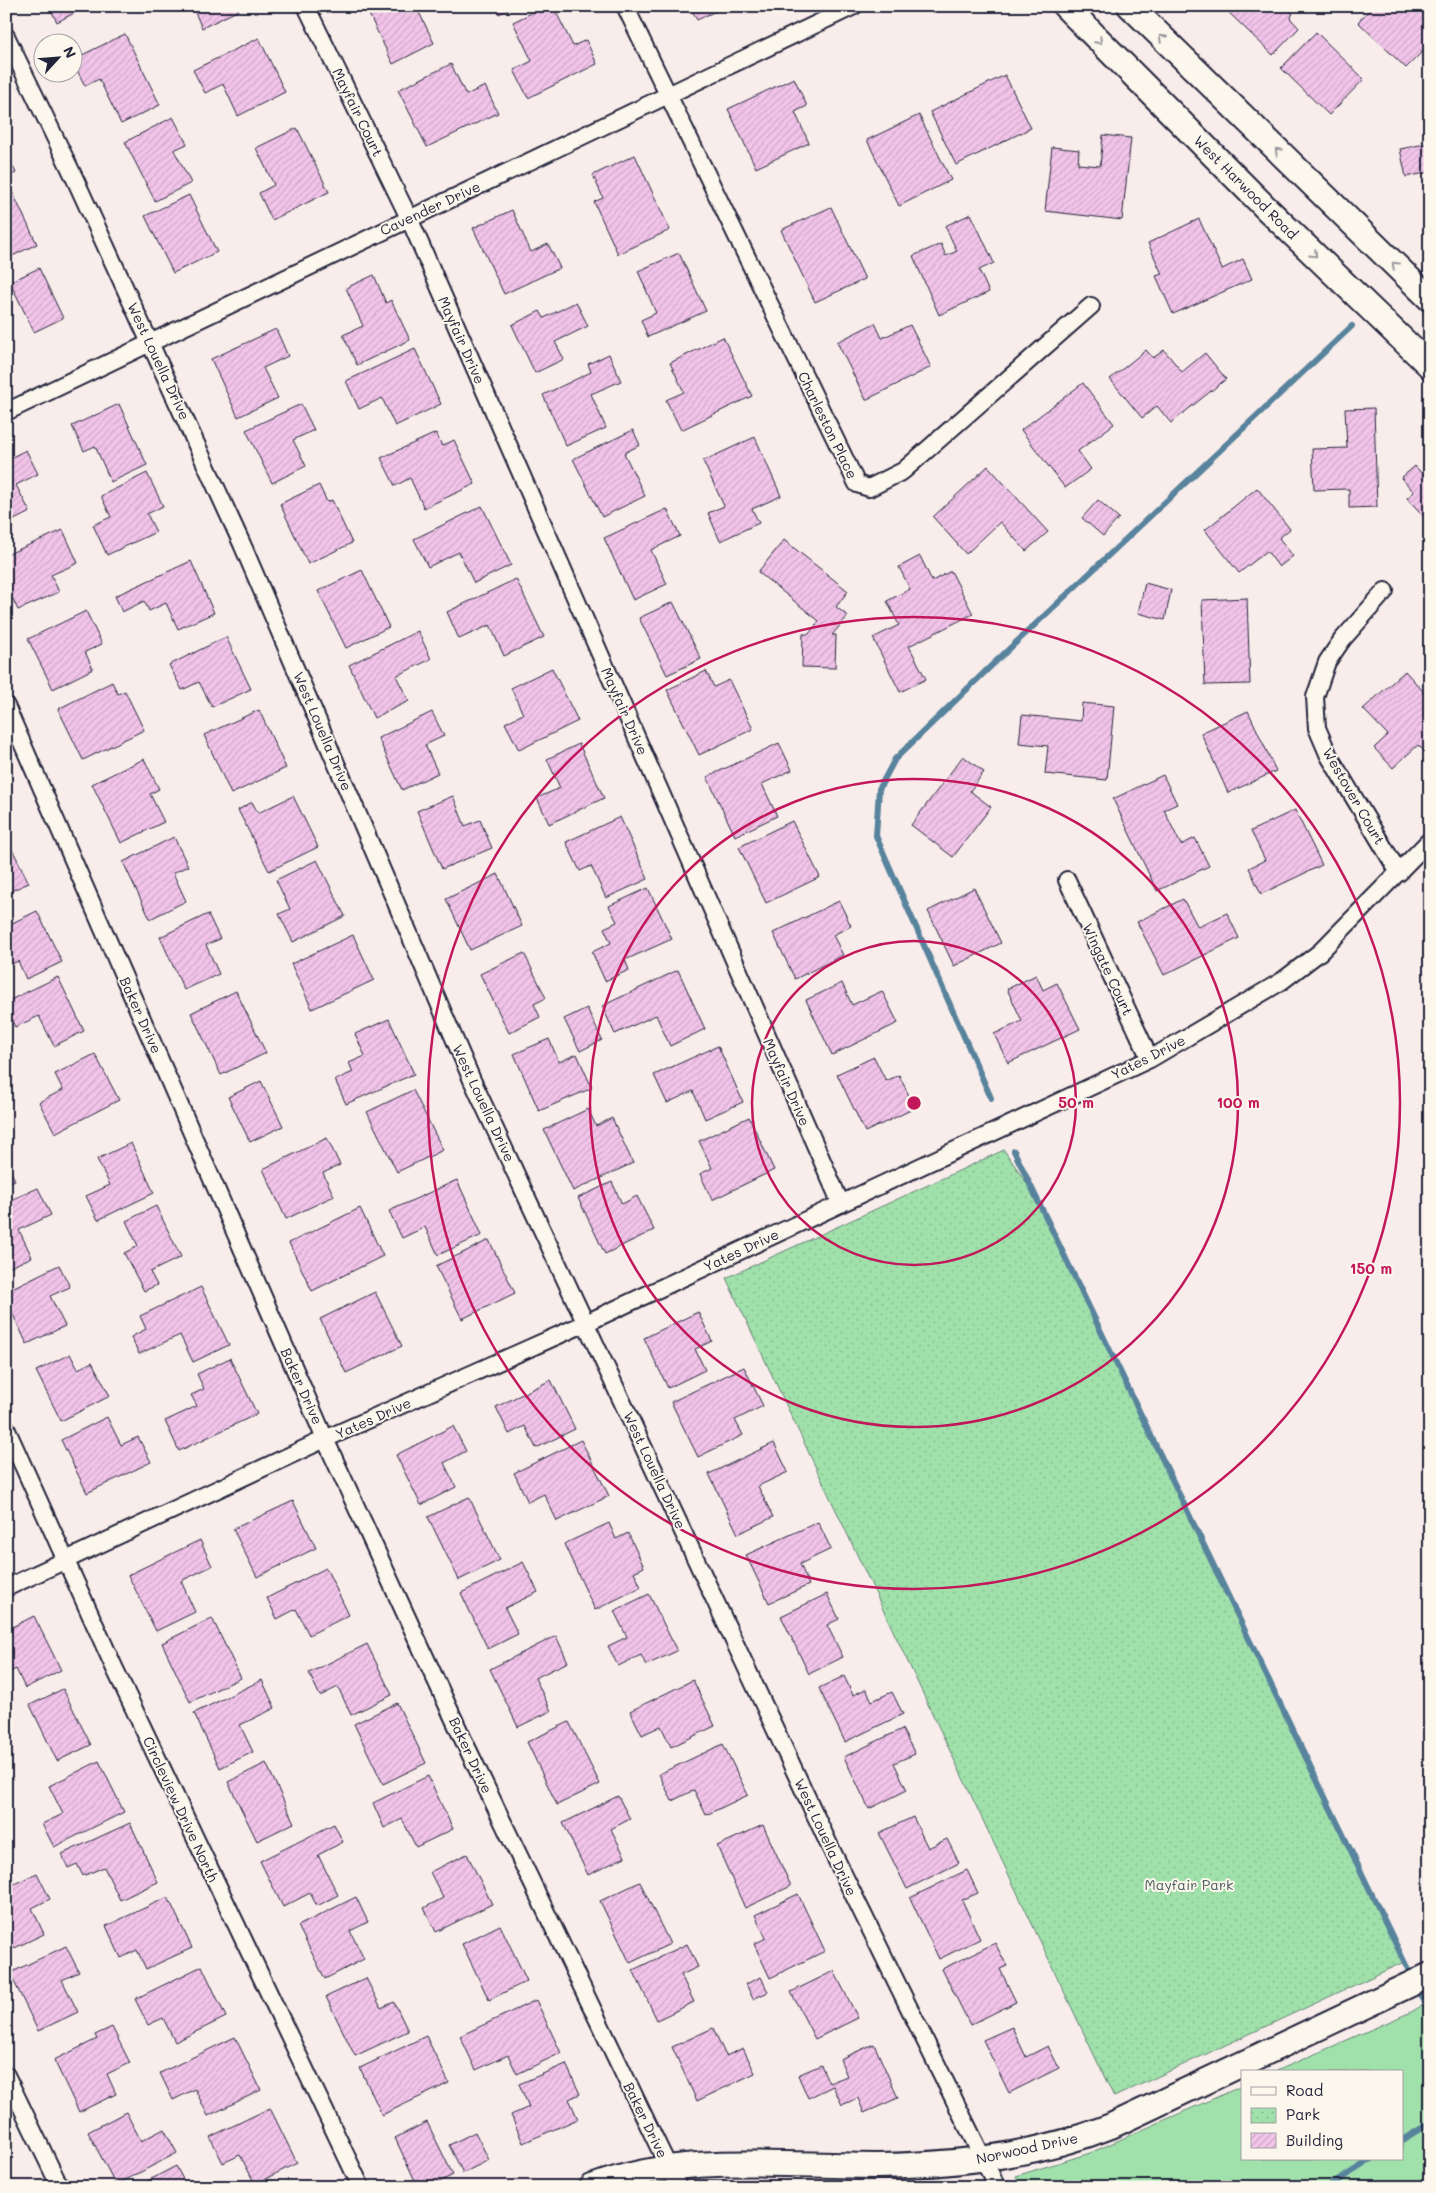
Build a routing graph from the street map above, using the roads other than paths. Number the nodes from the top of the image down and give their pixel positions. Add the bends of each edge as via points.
1 (306, 6) edge
2 (625, 6) edge
3 (854, 6) edge
4 (1065, 6) edge
5 (1130, 6) edge
6 (6, 36) edge
7 (667, 95) junction
8 (409, 218) junction
9 (1430, 299) edge
10 (1091, 306) dead end
11 (150, 342) junction
12 (1430, 366) edge
13 (6, 412) edge
14 (1385, 591) dead end
15 (6, 706) edge
16 (1430, 840) edge
17 (1399, 873) junction
18 (1067, 880) dead end
19 (1150, 1059) junction
20 (841, 1204) junction
21 (586, 1323) junction
22 (6, 1428) edge
23 (325, 1439) junction
24 (65, 1560) junction
25 (6, 1588) edge
26 (1430, 1975) edge
27 (6, 2074) edge
28 (983, 2159) junction
29 (673, 2177) edge
30 (60, 2187) edge
31 (361, 2187) edge
32 (592, 2187) edge
33 (997, 2187) edge

1 - 8 street, Mayfair Court
2 - 7 street, Charleston Place
3 - 7 street, Cavender Drive
4 -> 12 main road, West Harwood Road via 1267,209
9 -> 5 main road
6 - 11 street, West Louella Drive
7 - 8 street, Cavender Drive
7 - 10 street, Charleston Place via 857,484 869,488 903,471
8 - 11 street, Cavender Drive
8 - 20 street, Mayfair Drive
11 - 13 street, Cavender Drive
11 - 21 street, West Louella Drive via 242,544 472,1080
14 - 17 street, Westover Court via 1332,654 1314,697 1317,728 1328,756
15 - 23 street, Baker Drive
16 - 17 street, Yates Drive
17 - 19 street, Yates Drive via 1320,952 1282,981
18 - 19 street, Wingate Court
19 - 20 street, Yates Drive
20 - 21 street, Yates Drive
21 - 23 street, Yates Drive
21 - 28 street, West Louella Drive via 832,1851
22 - 24 street, Circleview Drive North
23 - 24 street, Yates Drive
23 - 29 street, Baker Drive via 462,1737
24 - 25 street, Yates Drive
24 - 31 street, Circleview Drive North
26 - 28 main road, Norwood Drive via 1104,2129 1047,2148
27 - 30 street
28 - 29 main road, Norwood Drive via 879,2166 722,2163
28 - 33 street, West Louella Drive
29 - 32 main road, Norwood Drive via 644,2171

